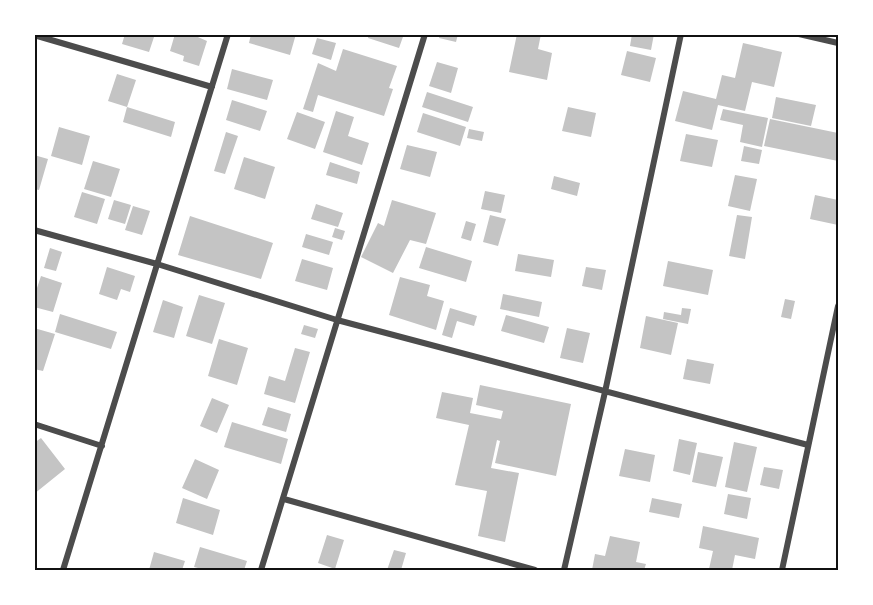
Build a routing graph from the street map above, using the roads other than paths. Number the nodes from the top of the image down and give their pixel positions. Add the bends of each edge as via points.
1 (228, 34) edge
2 (424, 34) edge
3 (681, 34) edge
4 (799, 34) edge
5 (34, 35) edge
6 (838, 43) edge
7 (212, 87) junction
8 (34, 230) edge
9 (157, 264) junction
10 (838, 306) edge
11 (337, 320) junction
12 (605, 392) junction
13 (34, 424) edge
14 (808, 445) junction
15 (102, 446) junction
16 (284, 499) junction
17 (63, 570) edge
18 (261, 570) edge
19 (535, 570) edge
20 (564, 570) edge
21 (782, 570) edge

1 - 7 street
2 - 11 street
3 - 12 street
4 - 6 street
5 - 7 street
7 - 9 street
8 - 9 street
9 - 11 street
9 - 15 street
10 - 14 street
11 - 12 street
11 - 16 street
12 - 14 street
12 - 20 street
13 - 15 street
14 - 21 street
15 - 17 street
16 - 18 street
16 - 19 street

